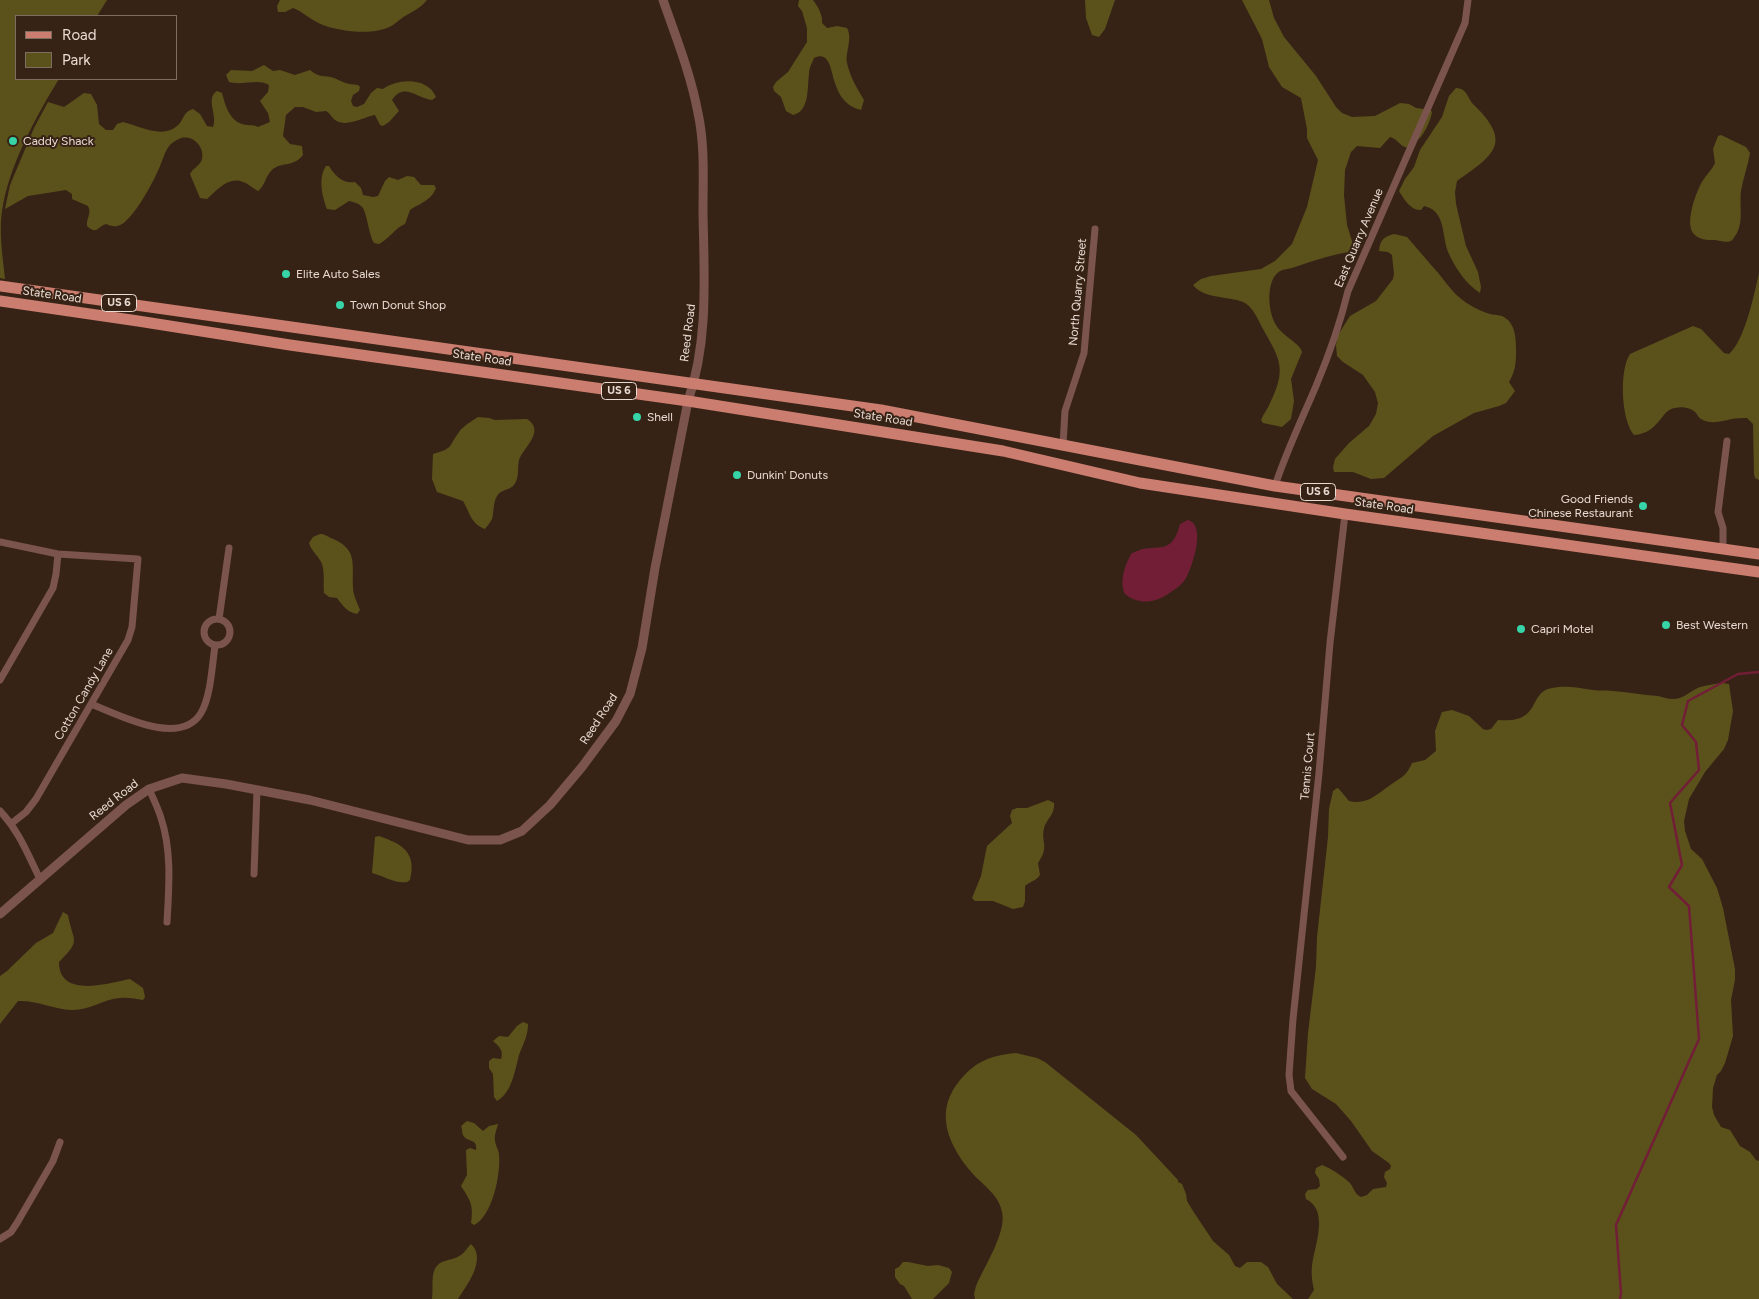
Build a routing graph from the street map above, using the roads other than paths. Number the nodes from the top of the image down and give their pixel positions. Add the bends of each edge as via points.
1 (663, 0) edge
2 (1468, 0) edge
3 (1095, 229) dead end
4 (0, 286) edge
5 (0, 301) edge
6 (694, 384) junction
7 (688, 400) junction
8 (1008, 434) junction
9 (1727, 441) dead end
10 (1063, 445) junction
11 (1003, 451) junction
12 (1274, 486) junction
13 (1385, 501) junction
14 (1345, 514) junction
15 (1382, 519) junction
16 (1567, 527) junction
17 (0, 542) edge
18 (1564, 545) junction
19 (228, 548) dead end
20 (1723, 549) junction
21 (58, 554) junction
22 (1759, 554) edge
23 (1759, 572) edge
24 (219, 619) junction
25 (215, 646) junction
26 (0, 680) edge
27 (91, 704) junction
28 (149, 789) junction
29 (257, 790) junction
30 (0, 811) edge
31 (12, 823) junction
32 (254, 874) dead end
33 (40, 880) junction
34 (0, 914) edge
35 (167, 922) dead end
36 (60, 1142) dead end
37 (1343, 1157) dead end
38 (0, 1240) edge

1 - 6 street, Reed Road via 694,96 701,130 704,298
2 - 12 street, East Quarry Avenue via 1465,23 1348,291 1314,391
3 - 10 street, North Quarry Street via 1084,353 1065,411
4 - 6 main road, State Road / US 6
5 - 7 main road, State Road / US 6 via 290,346
6 - 7 street, Reed Road
6 - 8 main road, State Road / US 6 via 881,410
7 - 11 main road, State Road / US 6
7 - 29 street, Reed Road via 642,648 630,694 598,746 550,805 531,823 522,831 500,840 468,840
8 - 10 main road, State Road / US 6
8 - 11 street
9 - 20 street via 1718,512
10 - 12 main road, State Road / US 6
11 - 14 main road, State Road / US 6 via 1140,483
12 - 13 main road, State Road / US 6
13 - 15 street
13 - 16 main road, State Road / US 6
14 - 15 main road, State Road / US 6
14 - 37 street, Tennis Court via 1290,1075 1291,1092
15 - 18 main road, State Road / US 6
16 - 18 street
16 - 20 main road, State Road / US 6
17 - 21 street
18 - 23 main road, State Road / US 6
19 - 24 street
20 - 22 main road, State Road / US 6
21 - 26 street via 53,588
21 - 27 street, Cotton Candy Lane via 138,560 128,640
24 - 25 street via 226,623 230,635 226,642
24 - 25 street via 208,623 204,630 207,642
25 - 27 street via 207,697 200,714 191,723 178,728 146,726
27 - 31 street, Cotton Candy Lane via 36,799
28 - 29 street, Reed Road via 182,778
28 - 33 street, Reed Road
28 - 35 street via 161,817 168,848
29 - 32 street
30 - 31 street
31 - 33 street
33 - 34 street, Reed Road
36 - 38 street via 53,1161 17,1223

